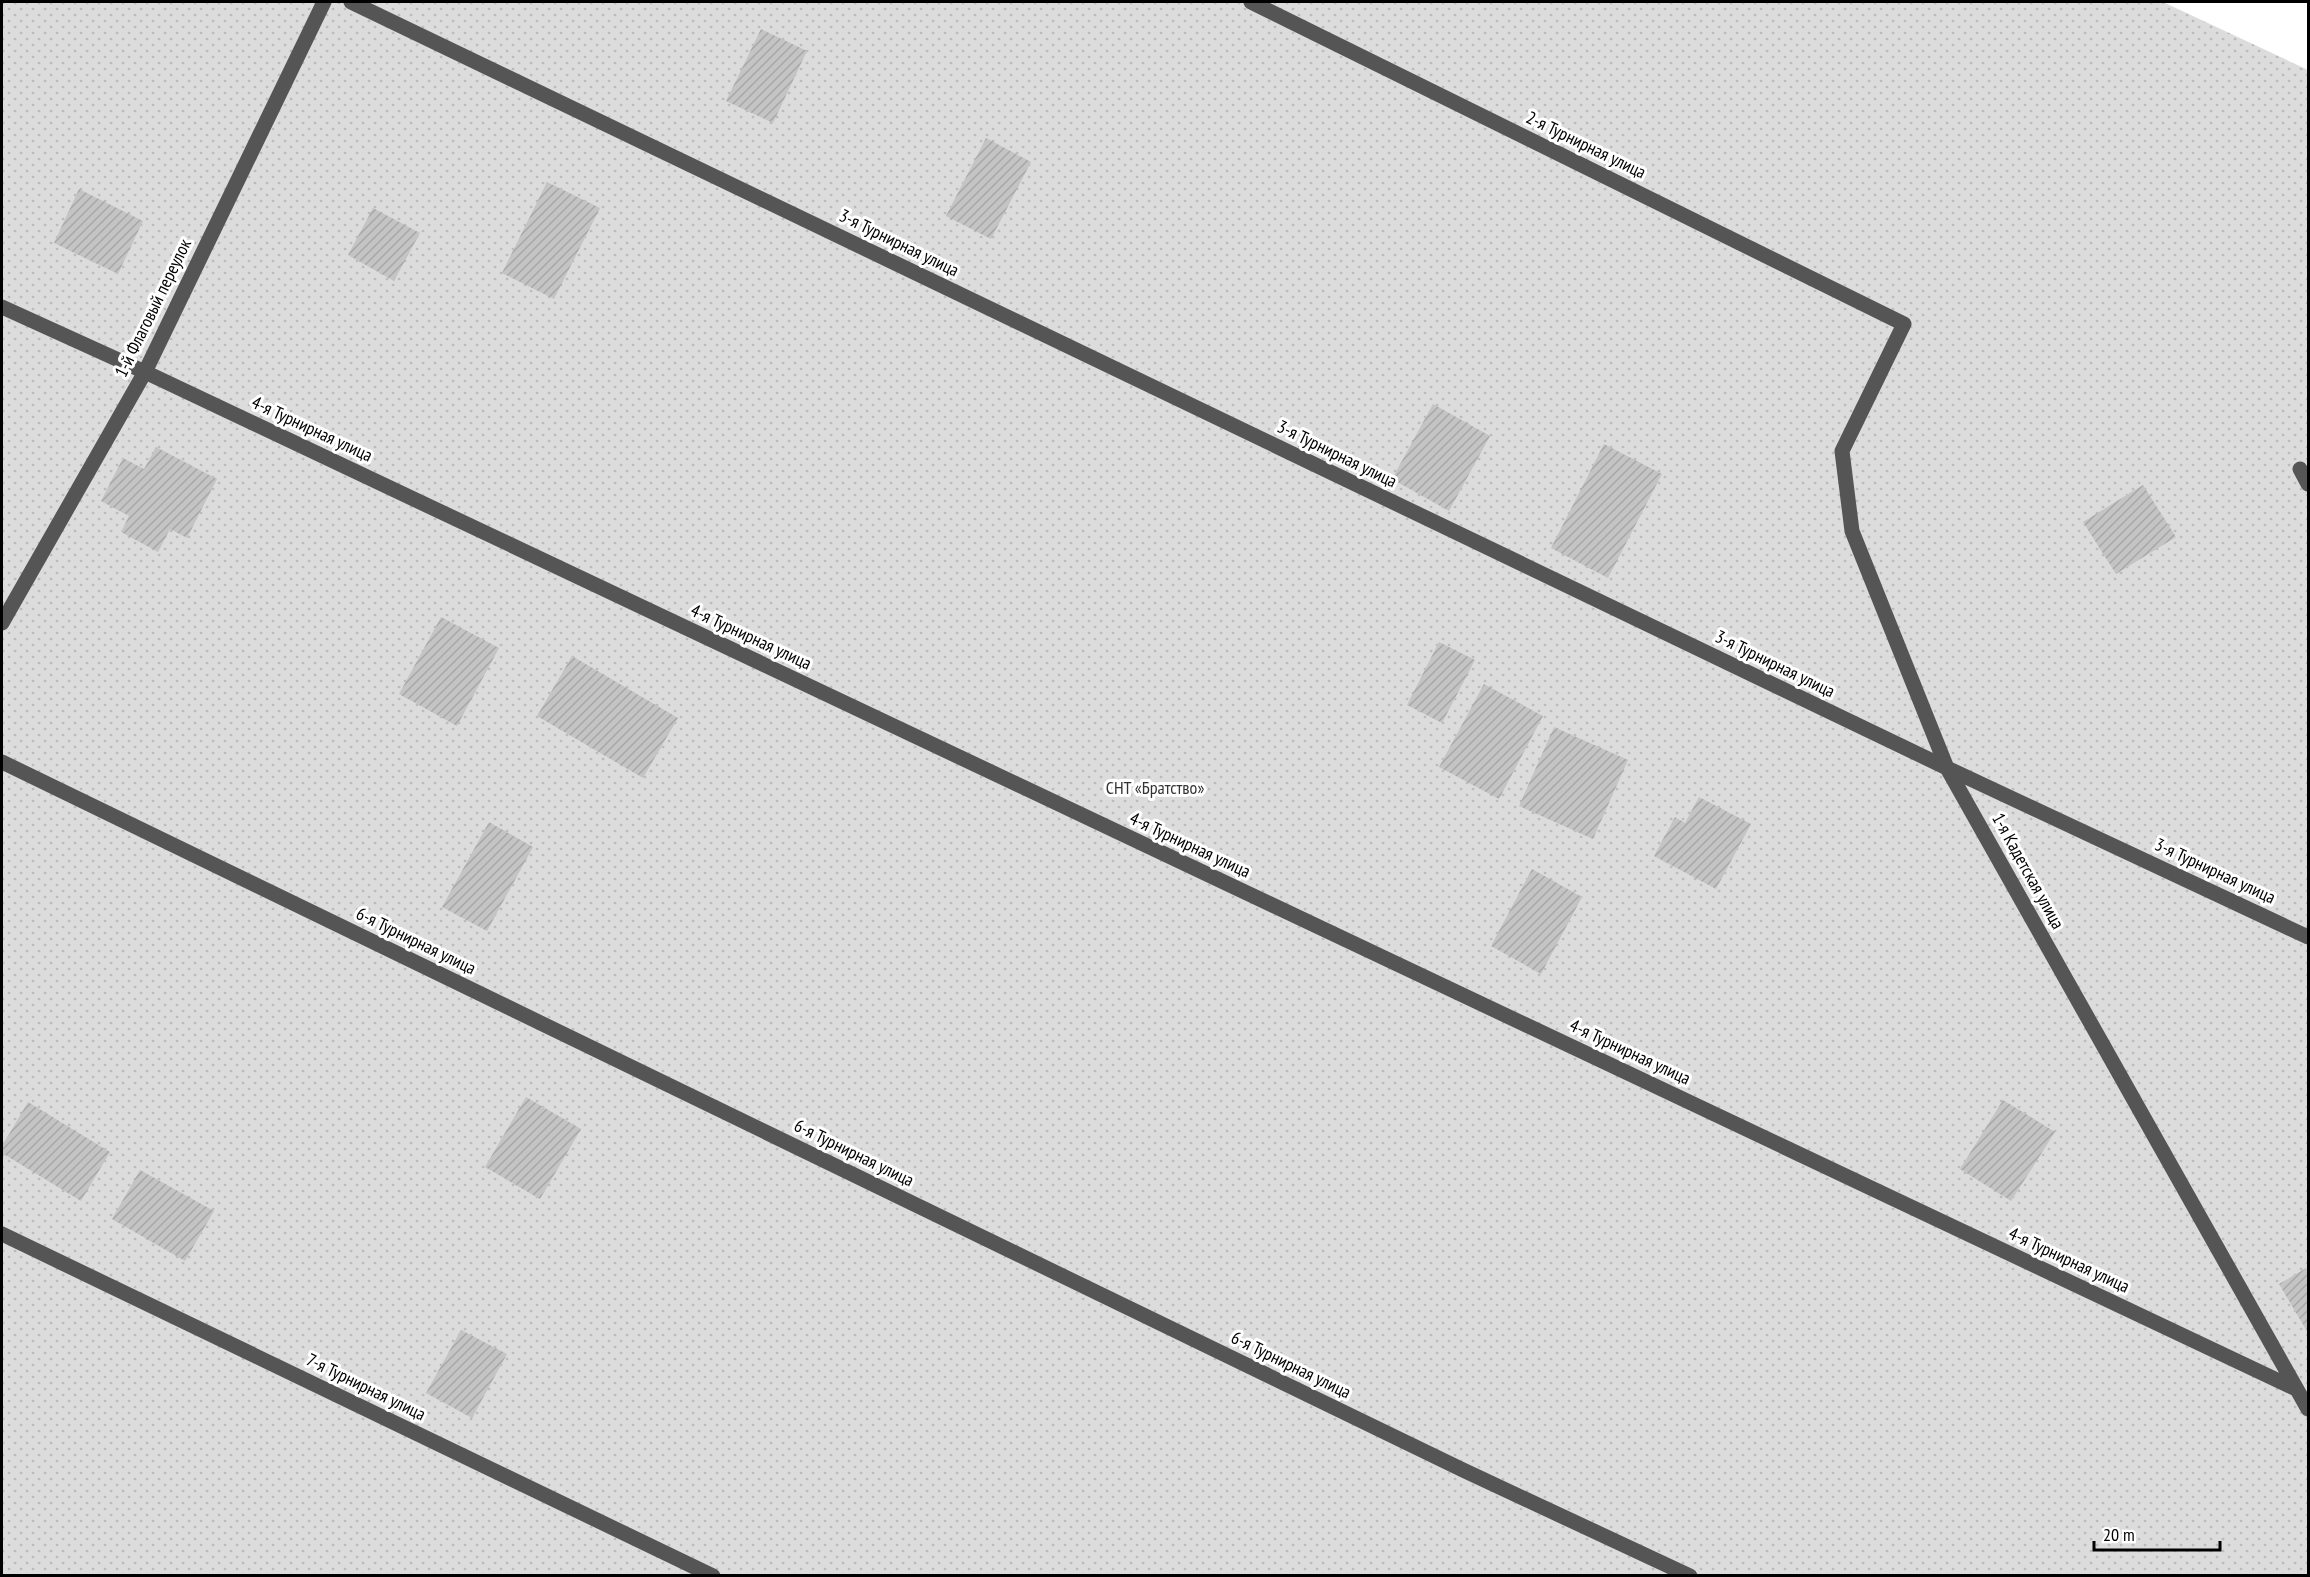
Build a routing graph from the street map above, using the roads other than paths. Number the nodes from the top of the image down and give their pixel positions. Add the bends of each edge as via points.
1 (324, 2) edge
2 (351, 2) edge
3 (1251, 2) edge
4 (2, 307) edge
5 (1904, 324) joint
6 (145, 372) junction
7 (2304, 471) edge
8 (2308, 484) edge
9 (2, 623) edge
10 (2, 762) edge
11 (1947, 768) junction
12 (2308, 937) edge
13 (2, 1234) edge
14 (2296, 1389) junction
15 (2308, 1409) edge
16 (713, 1575) edge
17 (1690, 1575) edge

1 - 6 lane, 1-й Флаговый переулок
2 - 11 lane, 3-я Турнирная улица
3 - 5 lane, 2-я Турнирная улица
4 - 6 lane, 4-я Турнирная улица
5 - 11 lane, 1-я Кадетская улица via 1842,452 1852,531
6 - 9 lane, 1-й Флаговый переулок
6 - 14 lane, 4-я Турнирная улица
7 - 8 lane
10 - 17 lane, 6-я Турнирная улица via 1463,1470
11 - 12 lane, 3-я Турнирная улица
11 - 14 lane, 1-я Кадетская улица
13 - 16 lane, 7-я Турнирная улица
14 - 15 lane, 1-я Кадетская улица

